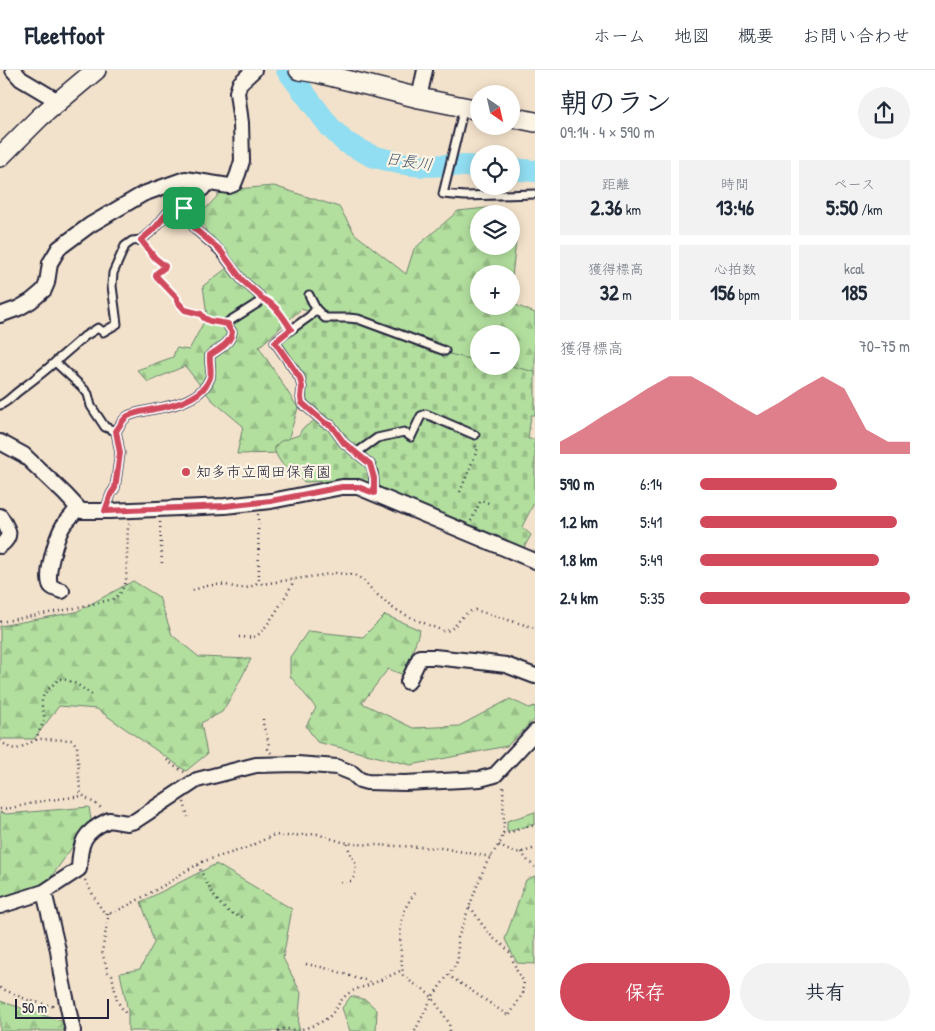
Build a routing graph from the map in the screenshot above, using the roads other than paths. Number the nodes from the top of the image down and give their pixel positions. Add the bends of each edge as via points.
1 (96, 70) edge
2 (254, 70) edge
3 (299, 70) edge
4 (425, 70) edge
5 (14, 71) edge
6 (0, 74) edge
7 (419, 98) junction
8 (58, 102) junction
9 (470, 108) edge
10 (470, 111) edge
11 (520, 119) edge
12 (535, 122) edge
13 (0, 157) edge
14 (212, 183) junction
15 (535, 194) edge
16 (184, 208) junction
17 (309, 295) dead end
18 (316, 309) junction
19 (0, 315) edge
20 (445, 351) dead end
21 (55, 362) junction
22 (0, 405) edge
23 (116, 431) junction
24 (475, 436) road end
25 (0, 442) edge
26 (356, 453) junction
27 (374, 493) junction
28 (77, 507) junction
29 (105, 511) junction
30 (0, 516) edge
31 (0, 546) edge
32 (535, 561) edge
33 (62, 591) dead end
34 (535, 676) edge
35 (408, 682) dead end
36 (535, 732) edge
37 (44, 892) junction
38 (0, 906) edge
39 (73, 1027) edge

1 - 8 main road
2 - 14 street via 240,83 237,92 242,161 238,174 234,184 229,186
3 - 7 main road
4 - 7 street
5 - 6 street
5 - 8 street via 21,79
7 - 9 main road
8 - 13 main road
10 - 15 lane via 443,194
11 - 12 main road
14 - 16 lane
14 - 19 street via 185,179 143,194 90,225 59,248 50,263 47,282 40,294 19,308
16 - 21 lane via 169,211 141,240 125,246 113,273 117,324 103,332 98,328
16 - 23 lane via 196,230 220,250 261,300 228,322 232,337 210,355 211,372 205,386 186,400 128,416
17 - 18 lane
18 - 20 lane via 324,318 358,320
18 - 26 lane via 275,342 300,378 302,403 331,425
21 - 22 lane
21 - 23 lane via 88,394 91,406 105,427
23 - 29 lane via 120,453 115,488
24 - 26 lane via 426,414 421,416 411,437 404,432 377,438
25 - 28 street via 24,454
26 - 27 lane via 372,467
27 - 29 street via 358,487 342,487 225,506
27 - 32 street
28 - 29 street via 82,511
28 - 33 street via 63,526 51,563 48,580 51,586
30 - 31 street via 9,534 7,541
34 - 35 street via 506,666 420,657
36 - 37 street via 499,772 480,779 367,782 337,768 276,764 256,765 196,780 135,821 109,820 92,830 84,837 79,850 79,869
37 - 38 street
37 - 39 street

